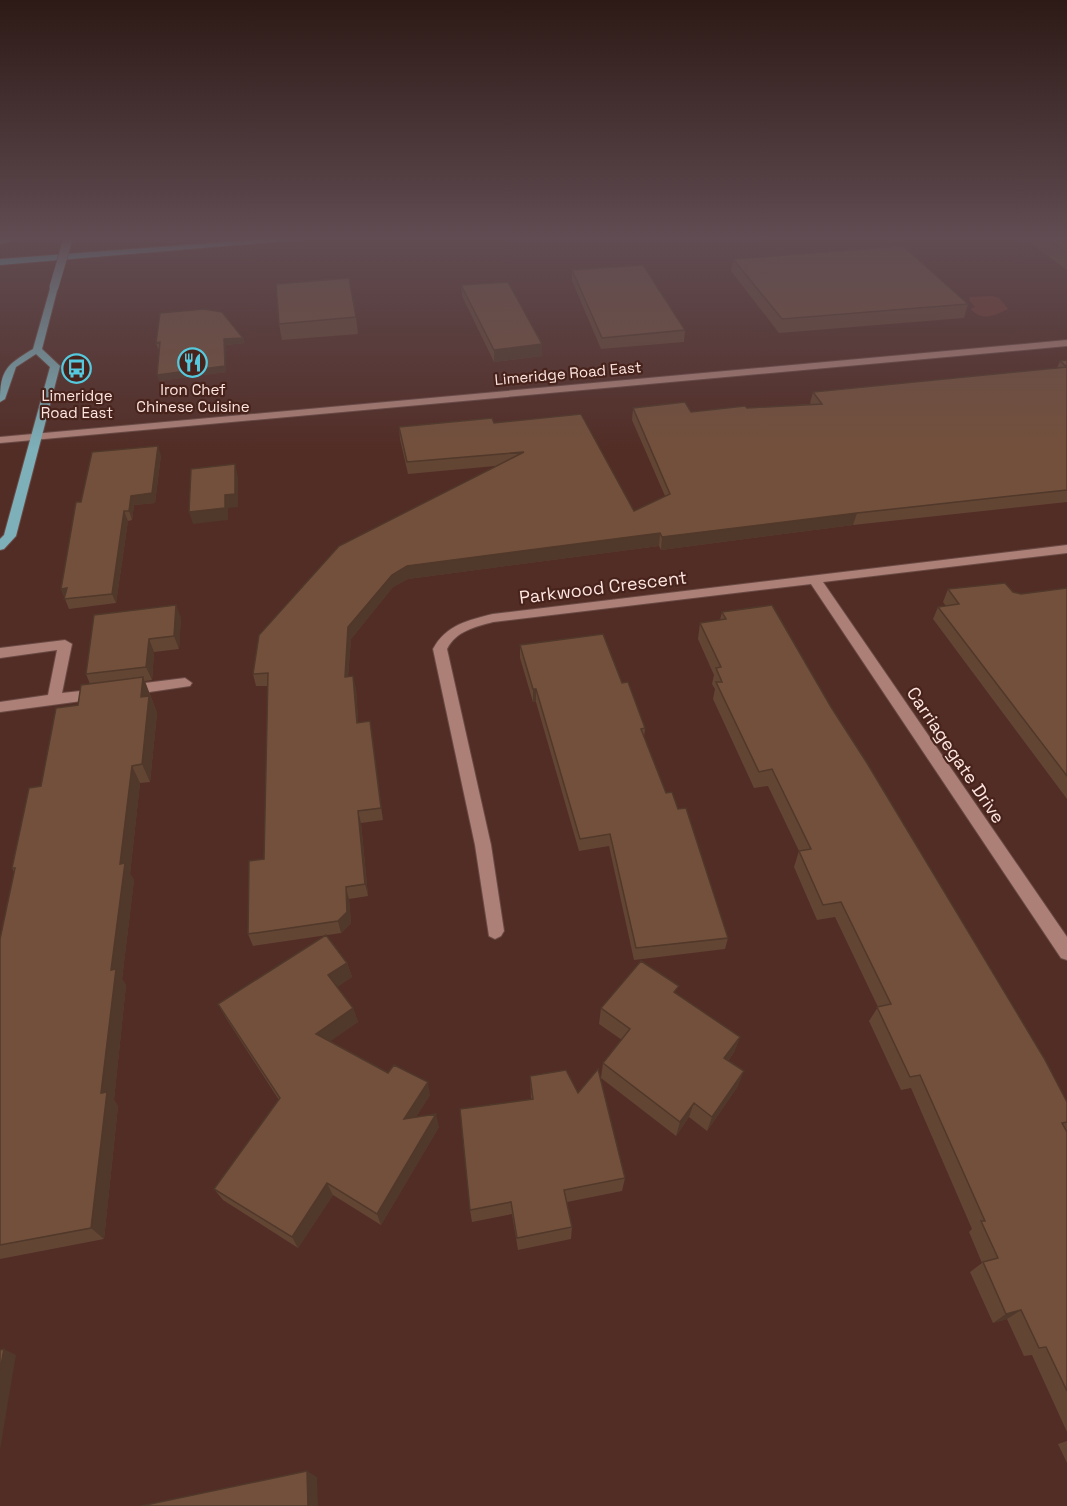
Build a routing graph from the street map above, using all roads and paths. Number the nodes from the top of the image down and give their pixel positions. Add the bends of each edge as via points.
1 (48, 309) edge
2 (1067, 343) edge
3 (37, 350) junction
4 (0, 399) edge
5 (38, 436) junction
6 (0, 440) edge
7 (0, 546) edge
8 (1067, 549) edge
9 (813, 579) junction
10 (0, 653) edge
11 (185, 683) dead end
12 (54, 699) junction
13 (0, 707) edge
14 (495, 931) dead end
15 (1067, 952) edge

1 - 3 main road, bridge
2 - 5 street, Limeridge Road East
3 - 4 main road via 12,366
3 - 5 main road via 56,366
5 - 6 street, Limeridge Road East
5 - 7 main road via 10,536
8 - 9 street, Parkwood Crescent
9 - 14 street, Parkwood Crescent via 493,618 468,624 444,640 440,649 483,845
9 - 15 street, Carriagegate Drive
10 - 12 street via 65,644
11 - 12 street
12 - 13 street

